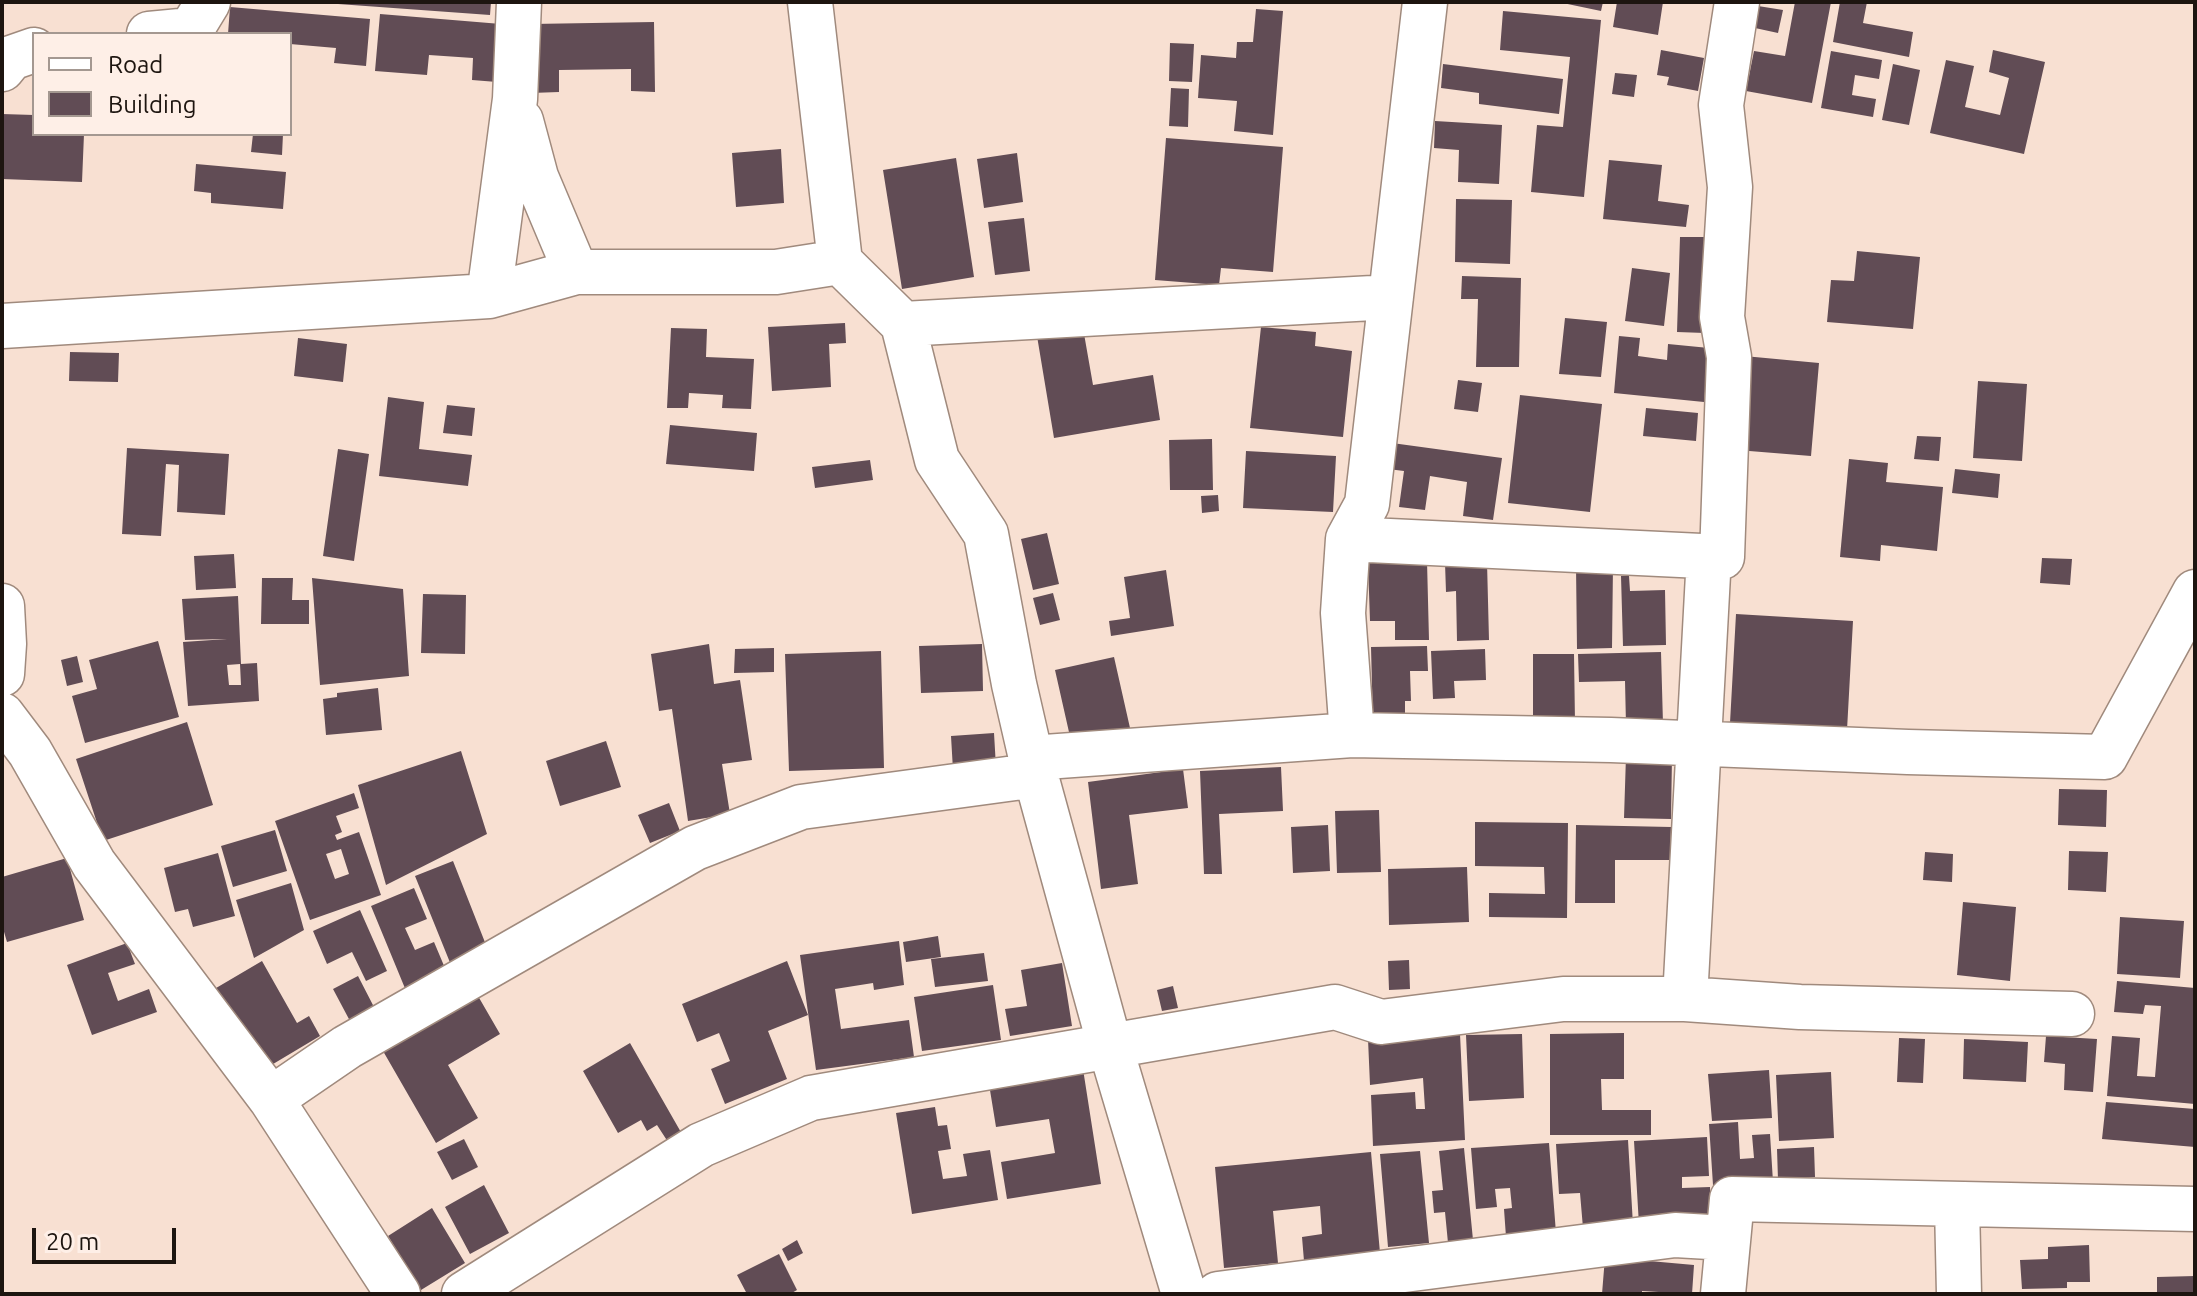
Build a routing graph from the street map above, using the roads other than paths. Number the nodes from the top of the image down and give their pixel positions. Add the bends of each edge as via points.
1 (208, 2) edge
2 (519, 2) edge
3 (810, 2) edge
4 (1425, 2) edge
5 (1737, 2) edge
6 (170, 32) edge
7 (32, 51) edge
8 (2, 69) edge
9 (515, 99) junction
10 (840, 262) junction
11 (576, 272) junction
12 (489, 296) junction
13 (1391, 297) junction
14 (903, 324) junction
15 (2, 326) edge
16 (1348, 539) junction
17 (1709, 556) junction
18 (2195, 592) edge
19 (2, 606) edge
20 (2, 674) edge
21 (2, 715) edge
22 (1352, 735) junction
23 (1699, 743) junction
24 (1034, 767) junction
25 (1685, 999) junction
26 (2072, 1014) dead end
27 (1110, 1046) junction
28 (271, 1099) junction
29 (1957, 1205) junction
30 (2195, 1209) edge
31 (1727, 1238) junction
32 (398, 1294) edge
33 (464, 1294) edge
34 (1184, 1294) edge
35 (1218, 1294) edge
36 (1723, 1294) edge
37 (1959, 1294) edge

1 - 6 street via 191,30
2 - 9 street
3 - 10 street
4 - 13 street
5 - 17 street via 1721,105 1730,187 1722,317 1729,357 1722,557
7 - 8 street via 11,58
9 - 11 street via 536,177
9 - 12 street
10 - 11 street via 776,272
10 - 14 street
11 - 12 street
12 - 15 street
13 - 14 street
13 - 16 street via 1367,504
14 - 24 street via 937,460 986,534
16 - 17 street
16 - 22 street via 1343,613
17 - 23 street
18 - 23 street via 2105,757
19 - 20 street
21 - 28 street via 30,752 94,864
22 - 23 street
22 - 24 street
23 - 25 street
24 - 27 street
24 - 28 street via 801,807 695,848 347,1047
25 - 26 street
25 - 27 street via 1563,999 1381,1022 1335,1007
27 - 33 street via 811,1098 701,1145
27 - 34 street
28 - 32 street
29 - 30 street
29 - 31 street via 1732,1199
29 - 37 street
31 - 35 street via 1675,1235
31 - 36 street

